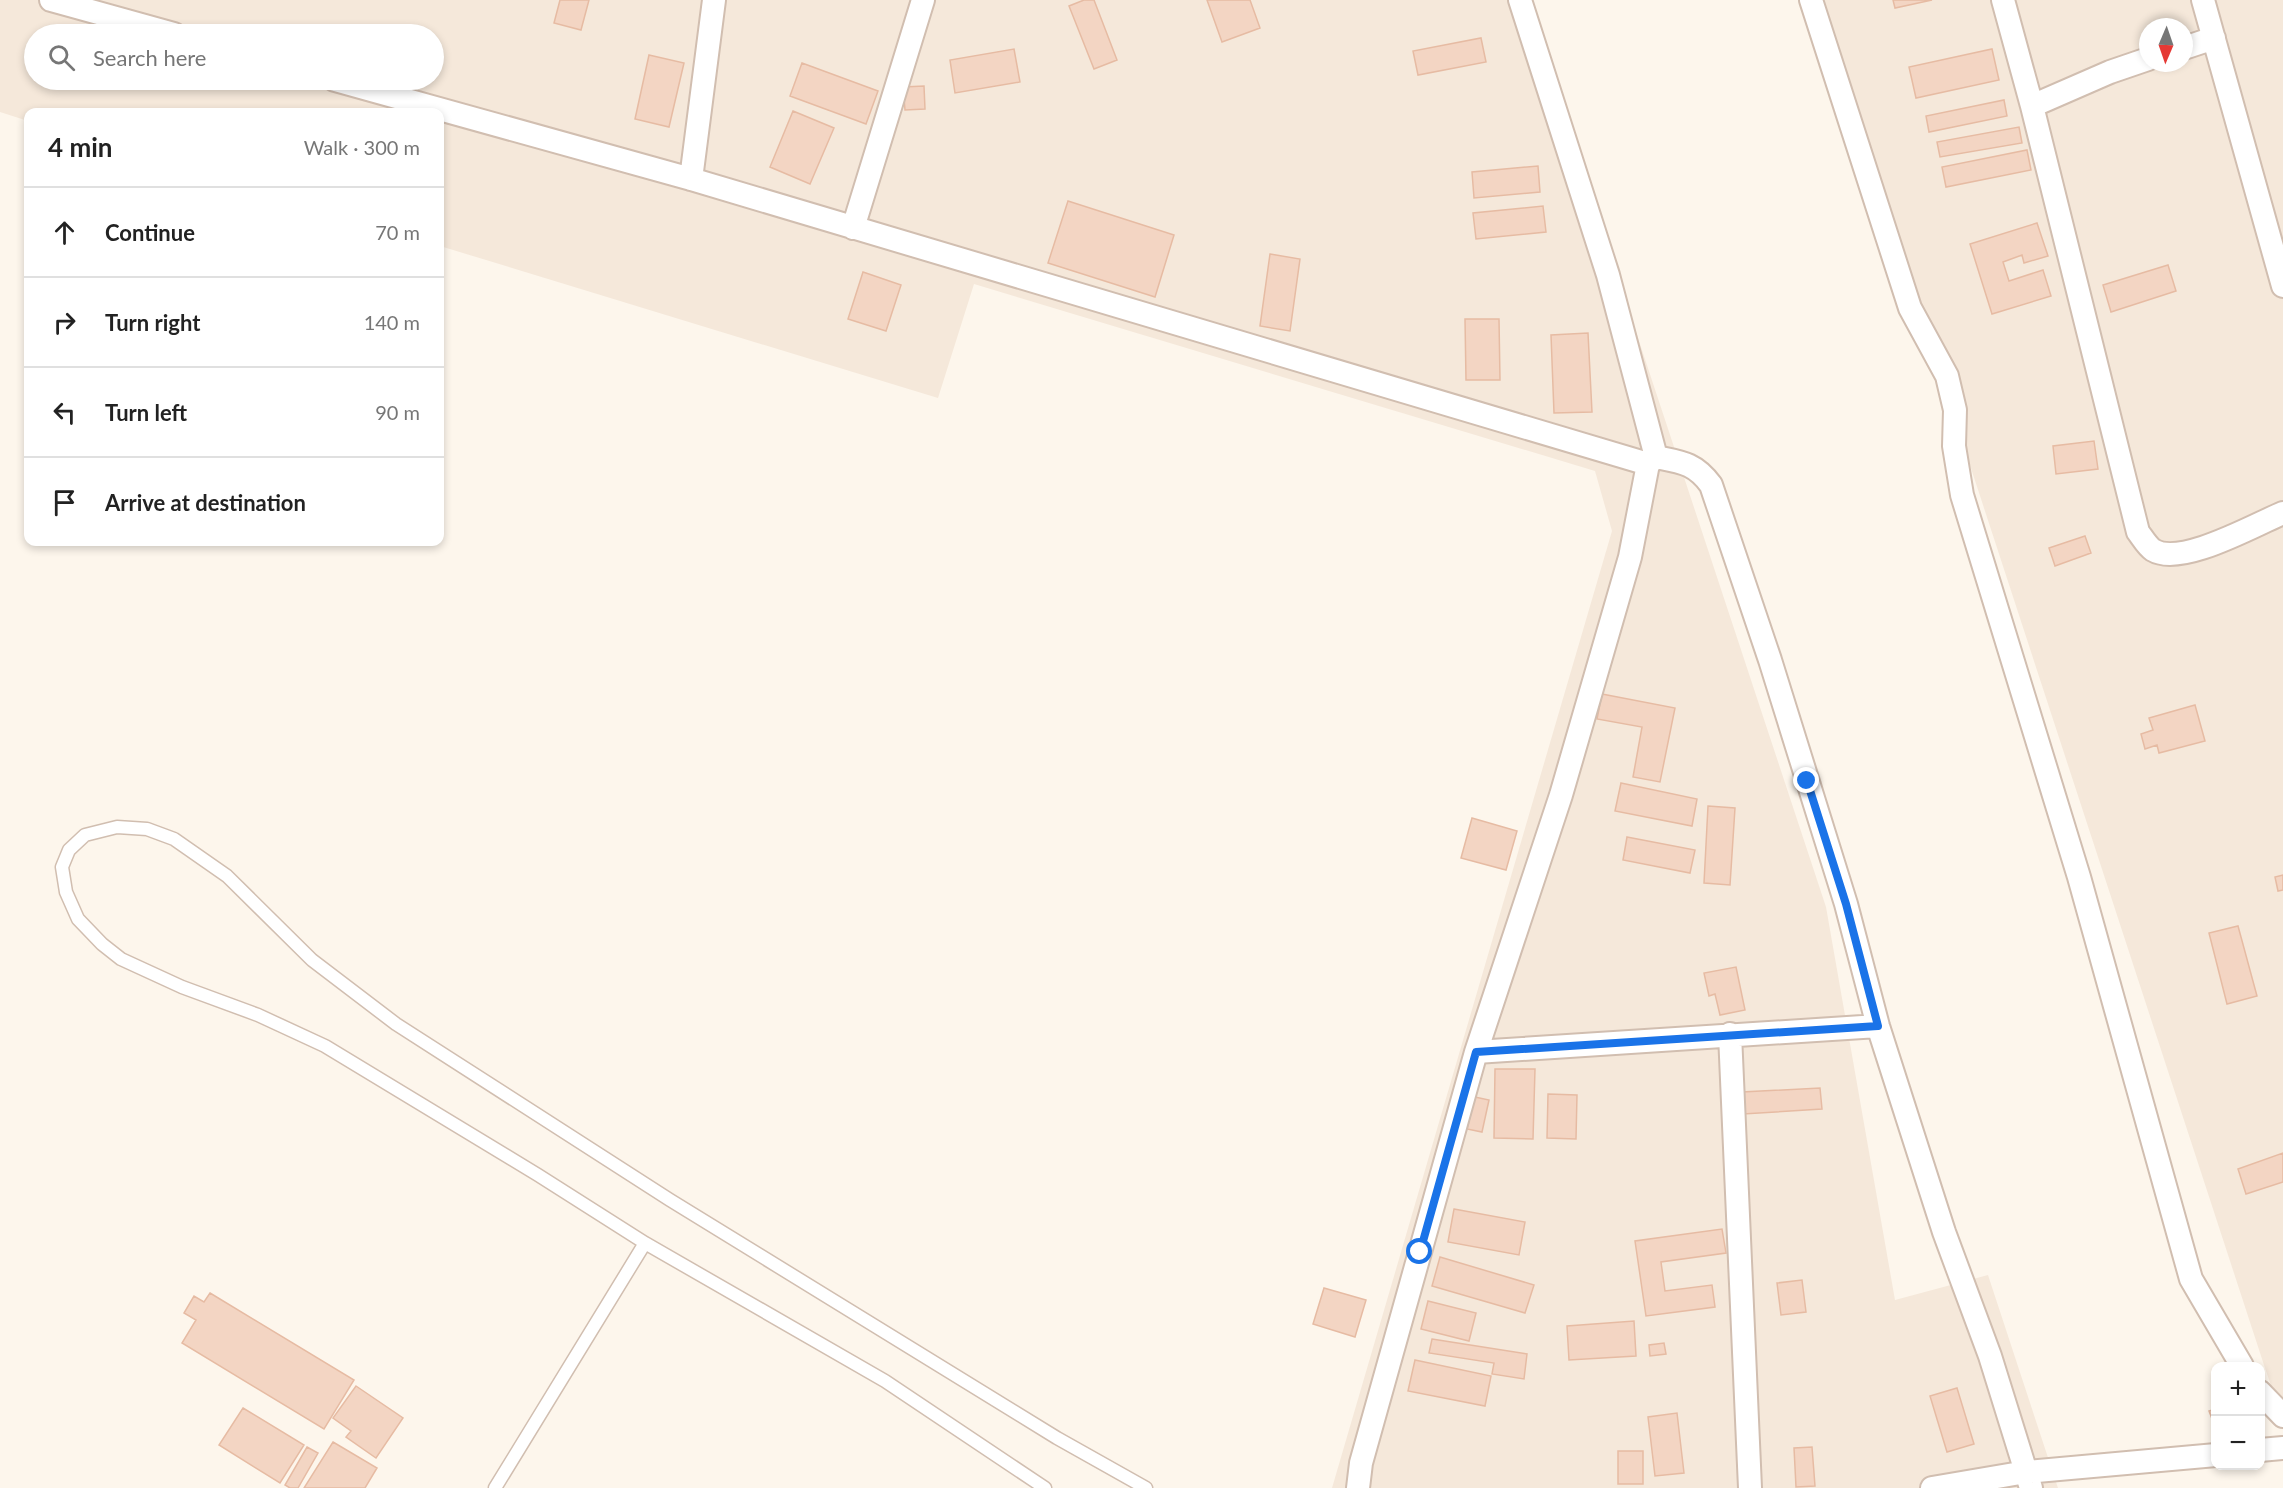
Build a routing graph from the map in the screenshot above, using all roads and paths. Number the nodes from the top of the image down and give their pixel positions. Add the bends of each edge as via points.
1 (51, 0) edge
2 (714, 0) edge
3 (924, 0) edge
4 (1520, 0) edge
5 (1811, 0) edge
6 (2003, 0) edge
7 (2203, 0) edge
8 (138, 24) edge
9 (2214, 38) junction
10 (2193, 45) edge
11 (2139, 62) edge
12 (371, 90) edge
13 (2032, 106) junction
14 (436, 108) edge
15 (444, 110) edge
16 (691, 179) junction
17 (853, 228) junction
18 (2283, 286) edge
19 (1652, 460) junction
20 (2283, 513) edge
21 (1878, 1026) junction
22 (1730, 1034) junction
23 (1476, 1052) junction
24 (645, 1243) junction
25 (2240, 1362) edge
26 (2265, 1397) edge
27 (2283, 1416) edge
28 (2283, 1448) edge
29 (2265, 1450) edge
30 (2211, 1456) edge
31 (2029, 1480) edge
32 (495, 1488) edge
33 (1045, 1488) edge
34 (1146, 1488) edge
35 (1358, 1488) edge
36 (1750, 1488) edge
37 (1932, 1488) edge

1 - 8 street
2 - 16 street
3 - 17 street
4 - 19 street via 1608,274
5 - 25 street via 1910,308 1947,376 1955,410 1954,446 1962,495 2079,877 2191,1280
6 - 13 street
7 - 9 street
9 - 10 street
9 - 18 street
11 - 13 street
12 - 14 street
13 - 20 street via 2138,532 2152,550 2171,555 2192,553
15 - 16 street
16 - 17 street
17 - 19 street
19 - 21 street via 1678,460 1697,469 1712,485 1846,904
19 - 23 street via 1630,557 1567,773
21 - 22 street
21 - 31 street
22 - 23 street
22 - 36 street
23 - 35 street via 1361,1462
24 - 32 lane
24 - 33 lane via 885,1381
24 - 34 lane via 325,1046 121,959 78,919 66,892 62,867 69,850 85,835 117,827 147,829 174,839 227,876 312,960 396,1024 670,1200 1057,1438
26 - 27 street
28 - 29 street
30 - 31 street
31 - 37 street

